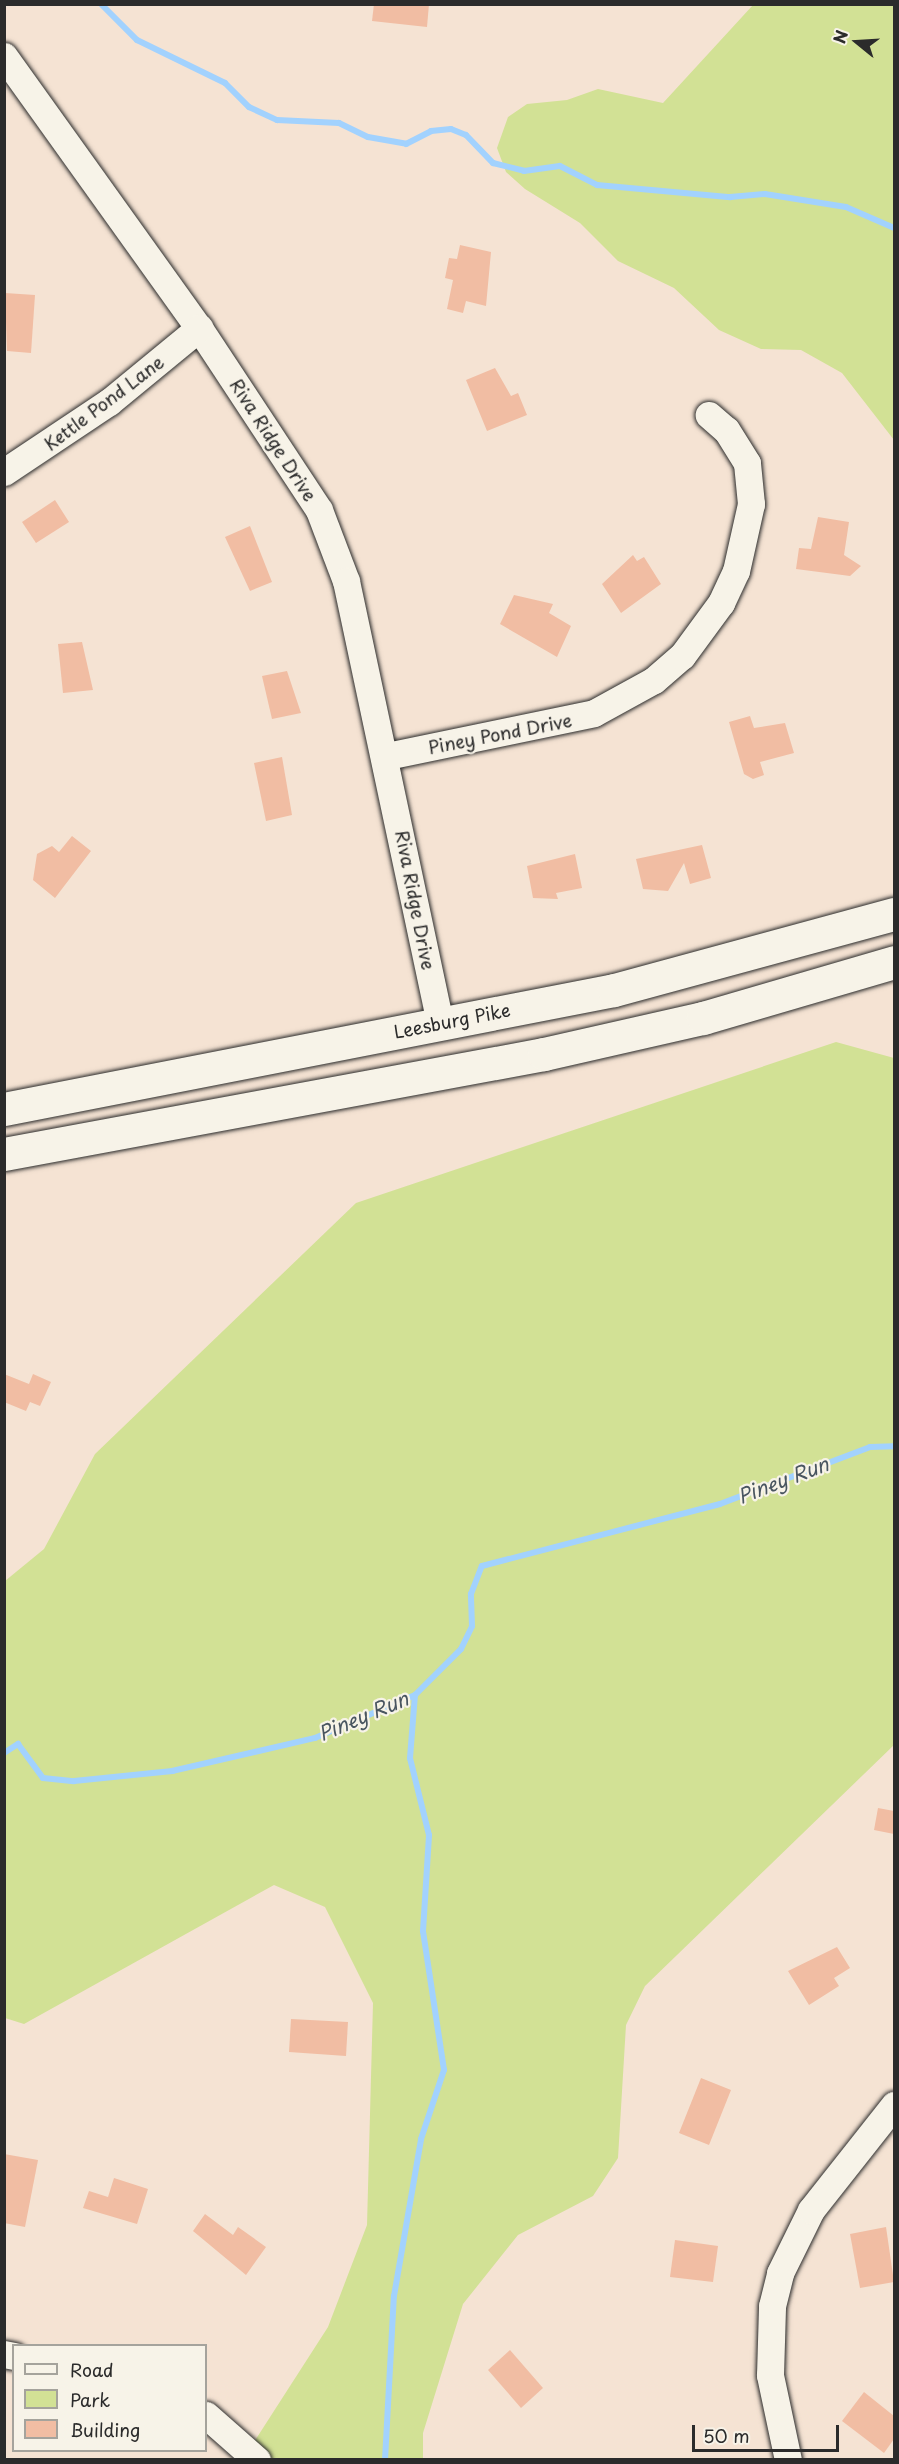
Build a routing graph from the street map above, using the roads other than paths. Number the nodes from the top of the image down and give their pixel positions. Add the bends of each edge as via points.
1 (4, 56) edge
2 (199, 328) junction
3 (709, 415) dead end
4 (4, 472) edge
5 (387, 756) junction
6 (894, 914) edge
7 (894, 962) edge
8 (440, 1024) junction
9 (4, 1108) edge
10 (4, 1154) edge
11 (894, 2105) edge
12 (207, 2416) edge
13 (257, 2460) edge
14 (788, 2460) edge

1 - 2 street, Riva Ridge Drive
2 - 4 street, Kettle Pond Lane via 109,402
2 - 5 street, Riva Ridge Drive via 319,510 346,581
3 - 5 street, Piney Pond Drive via 726,430 747,463 752,504 736,571 710,621 681,656 654,680 594,713
5 - 8 street, Riva Ridge Drive
6 - 8 highway, Leesburg Pike via 685,974
7 - 10 highway via 703,1018 543,1054
8 - 9 highway, Leesburg Pike
11 - 14 street via 811,2210 780,2273 772,2306 770,2375
12 - 13 street

